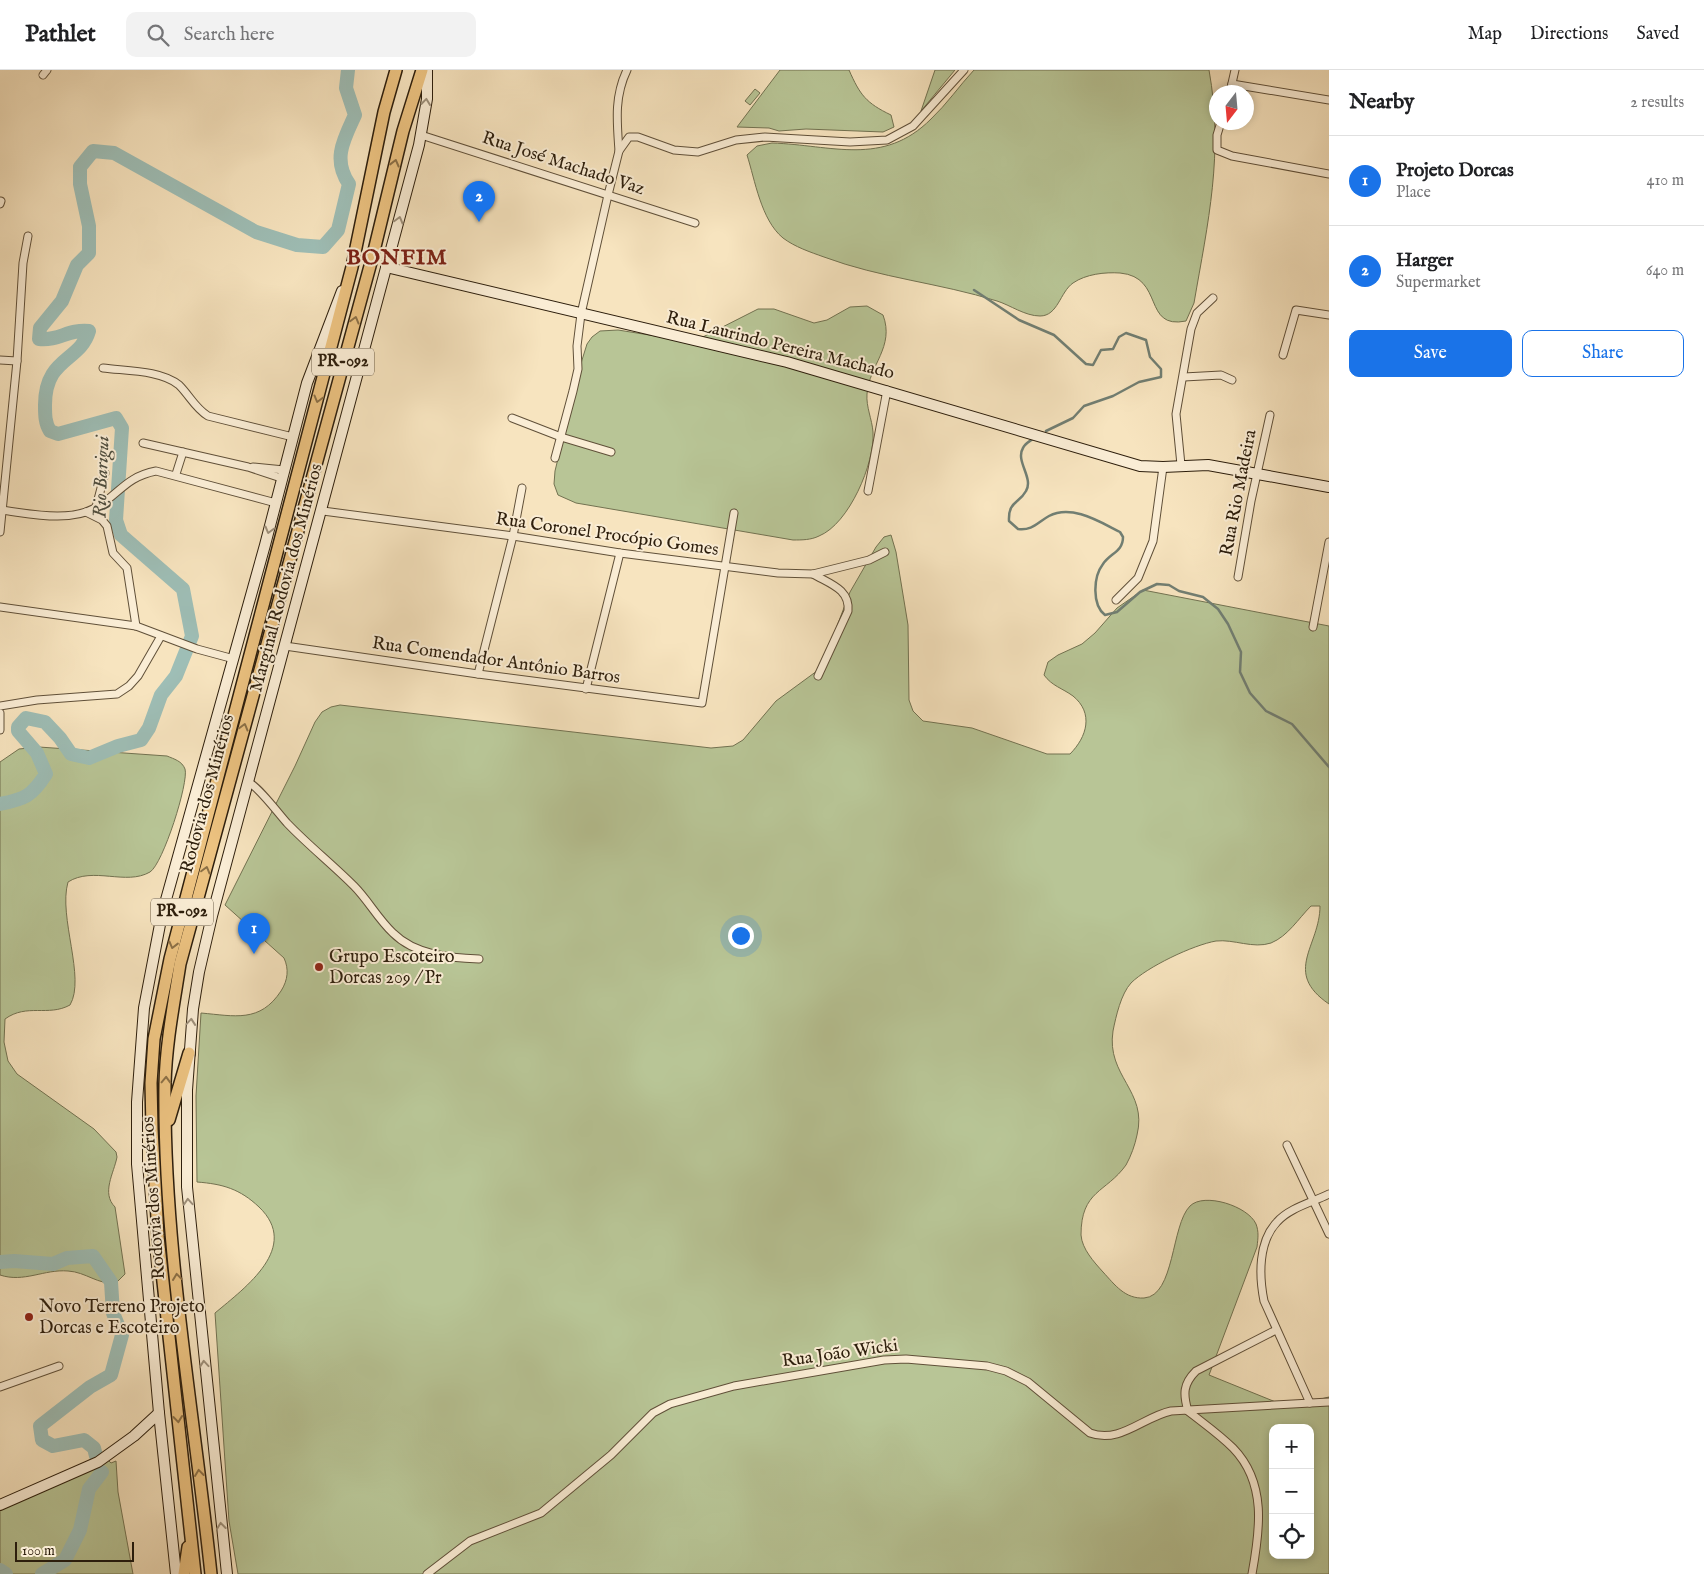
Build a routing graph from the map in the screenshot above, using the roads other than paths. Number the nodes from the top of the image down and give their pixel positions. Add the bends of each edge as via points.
1 (396, 70) edge
2 (422, 70) edge
3 (427, 70) edge
4 (627, 70) edge
5 (964, 70) edge
6 (1235, 70) edge
7 (1232, 84) joint
8 (1329, 100) edge
9 (1219, 130) edge
10 (421, 135) junction
11 (619, 151) junction
12 (1329, 174) edge
13 (608, 195) junction
14 (695, 223) dead end
15 (28, 236) dead end
16 (386, 266) junction
17 (352, 267) junction
18 (1213, 298) dead end
19 (581, 314) junction
20 (1329, 315) edge
21 (1283, 355) dead end
22 (0, 360) edge
23 (17, 361) junction
24 (103, 368) dead end
25 (1184, 377) junction
26 (1232, 380) dead end
27 (887, 390) junction
28 (1270, 415) dead end
29 (512, 418) dead end
30 (293, 437) junction
31 (561, 437) junction
32 (143, 443) dead end
33 (183, 452) junction
34 (611, 452) dead end
35 (555, 458) dead end
36 (1182, 465) junction
37 (1164, 467) junction
38 (104, 473) dead end
39 (1257, 473) junction
40 (176, 474) junction
41 (282, 474) junction
42 (1329, 487) edge
43 (522, 488) dead end
44 (868, 491) dead end
45 (276, 504) junction
46 (96, 508) junction
47 (1, 510) edge
48 (323, 511) junction
49 (86, 512) junction
50 (734, 514) dead end
51 (0, 532) edge
52 (513, 536) junction
53 (1329, 542) edge
54 (885, 552) dead end
55 (620, 554) junction
56 (725, 567) junction
57 (813, 574) junction
58 (1238, 577) dead end
59 (1116, 600) dead end
60 (0, 607) edge
61 (136, 626) junction
62 (1313, 627) dead end
63 (161, 636) junction
64 (285, 646) junction
65 (234, 659) junction
66 (478, 674) junction
67 (818, 676) dead end
68 (586, 689) junction
69 (0, 706) edge
70 (0, 713) edge
71 (0, 730) edge
72 (248, 782) junction
73 (479, 959) dead end
74 (189, 1053) junction
75 (166, 1131) junction
76 (1287, 1145) dead end
77 (1329, 1194) edge
78 (1313, 1202) junction
79 (1329, 1234) edge
80 (1276, 1330) junction
81 (59, 1366) dead end
82 (0, 1388) edge
83 (1329, 1402) edge
84 (1310, 1403) junction
85 (1188, 1411) junction
86 (159, 1413) junction
87 (0, 1505) edge
88 (190, 1528) junction
89 (208, 1550) junction
90 (176, 1574) edge
91 (184, 1574) edge
92 (195, 1574) edge
93 (210, 1574) edge
94 (216, 1574) edge
95 (227, 1574) edge
96 (427, 1574) edge
97 (1252, 1574) edge

1 - 17 main road, Rodovia dos Minérios / PR-092 via 384,112
75 -> 2 main road, Rodovia dos Minérios / PR-092 via 168,1037 180,964
10 -> 3 main road, Marginal Rodovia dos Minérios via 427,99
4 - 11 street via 620,84 616,108
5 - 11 street via 913,126 887,140 850,142 765,137 736,140 698,152 674,150 629,137
6 - 7 street
7 - 8 street
9 - 12 street via 1217,150 1232,156
10 - 13 street, Rua José Machado Vaz
16 -> 10 main road, Marginal Rodovia dos Minérios
11 - 13 street
13 - 14 street, Rua José Machado Vaz
13 - 19 street
15 - 23 street via 23,263
16 - 19 main road, Rua Laurindo Pereira Machado
16 - 48 main road, Marginal Rodovia dos Minérios
17 - 30 main road, Marginal Rodovia dos Minérios via 307,383
17 -> 88 main road, Rodovia dos Minérios / PR-092 via 170,959 154,1039 151,1083 158,1236
18 - 25 street via 1197,313 1191,328
19 - 27 main road, Rua Laurindo Pereira Machado via 787,362
19 - 31 street via 578,369
20 - 21 street via 1296,310
22 - 23 street
23 - 47 street
24 - 30 street via 163,377 178,385 197,409 208,416
25 - 26 street via 1221,375
25 - 36 street via 1176,414
27 - 37 main road, Rua Laurindo Pereira Machado via 1118,460 1140,466
27 - 44 street
28 - 39 street, Rua Rio Madeira
29 - 31 street
30 - 41 main road, Marginal Rodovia dos Minérios
31 - 34 street
31 - 35 street
32 - 33 street
33 - 40 street
33 - 41 street
36 - 37 main road, Rua Laurindo Pereira Machado
36 - 39 main road, Rua Laurindo Pereira Machado via 1208,465
37 - 59 street via 1153,541 1138,578
38 - 46 street
39 - 42 main road, Rua Laurindo Pereira Machado
39 - 58 street, Rua Rio Madeira
40 - 45 street
40 - 46 street via 142,473 127,481
41 - 45 main road, Marginal Rodovia dos Minérios
43 - 52 street
45 -> 65 main road, Marginal Rodovia dos Minérios
46 - 49 street
47 - 49 street via 66,516
47 - 51 street
48 - 52 street, Rua Coronel Procópio Gomes
48 - 64 main road, Marginal Rodovia dos Minérios
49 - 61 street via 107,526 113,553 127,568
50 - 56 street
52 - 55 street, Rua Coronel Procópio Gomes
52 - 66 street
53 - 62 street
54 - 57 street, Rua Coronel Procópio Gomes via 869,560
55 - 56 street, Rua Coronel Procópio Gomes
55 - 68 street
56 - 57 street, Rua Coronel Procópio Gomes
56 - 68 street, Rua Comendador Antônio Barros via 702,703
57 - 67 street via 846,594 849,600 848,611
60 - 61 street
61 - 63 street
63 - 65 street
63 - 69 street via 138,676 116,694
64 - 66 street, Rua Comendador Antônio Barros
64 - 72 main road, Marginal Rodovia dos Minérios
65 - 86 main road, Marginal Rodovia dos Minérios via 162,914 149,976 141,1039 138,1164
66 - 68 street, Rua Comendador Antônio Barros
70 - 71 street
72 - 73 street via 256,785 262,796 357,889 393,933 406,943 431,953
74 -> 72 main road, Marginal Rodovia dos Minérios via 198,972
74 - 75 main road
95 -> 74 main road, Marginal Rodovia dos Minérios via 187,1186
89 -> 75 main road, Rodovia dos Minérios / PR-092 via 172,1234
76 - 78 street
77 - 78 street
78 - 79 street
78 - 80 street via 1286,1214 1268,1235 1260,1267 1260,1284
80 - 84 street
80 - 85 street via 1196,1370 1184,1388
81 - 82 street
83 - 84 street
84 - 85 street
85 - 96 street, Rua João Wicki via 1159,1414 1114,1436 1102,1438 1090,1433 1028,1382 1006,1371 987,1366 906,1359 734,1386 670,1404 653,1413 611,1455 541,1513 470,1541
85 - 97 street via 1246,1464 1258,1495 1260,1519
86 - 87 main road via 98,1462
86 - 90 main road, Marginal Rodovia dos Minérios
88 - 91 main road
88 - 92 main road, Rodovia dos Minérios / PR-092
89 - 93 main road, Rodovia dos Minérios / PR-092
89 - 94 main road

